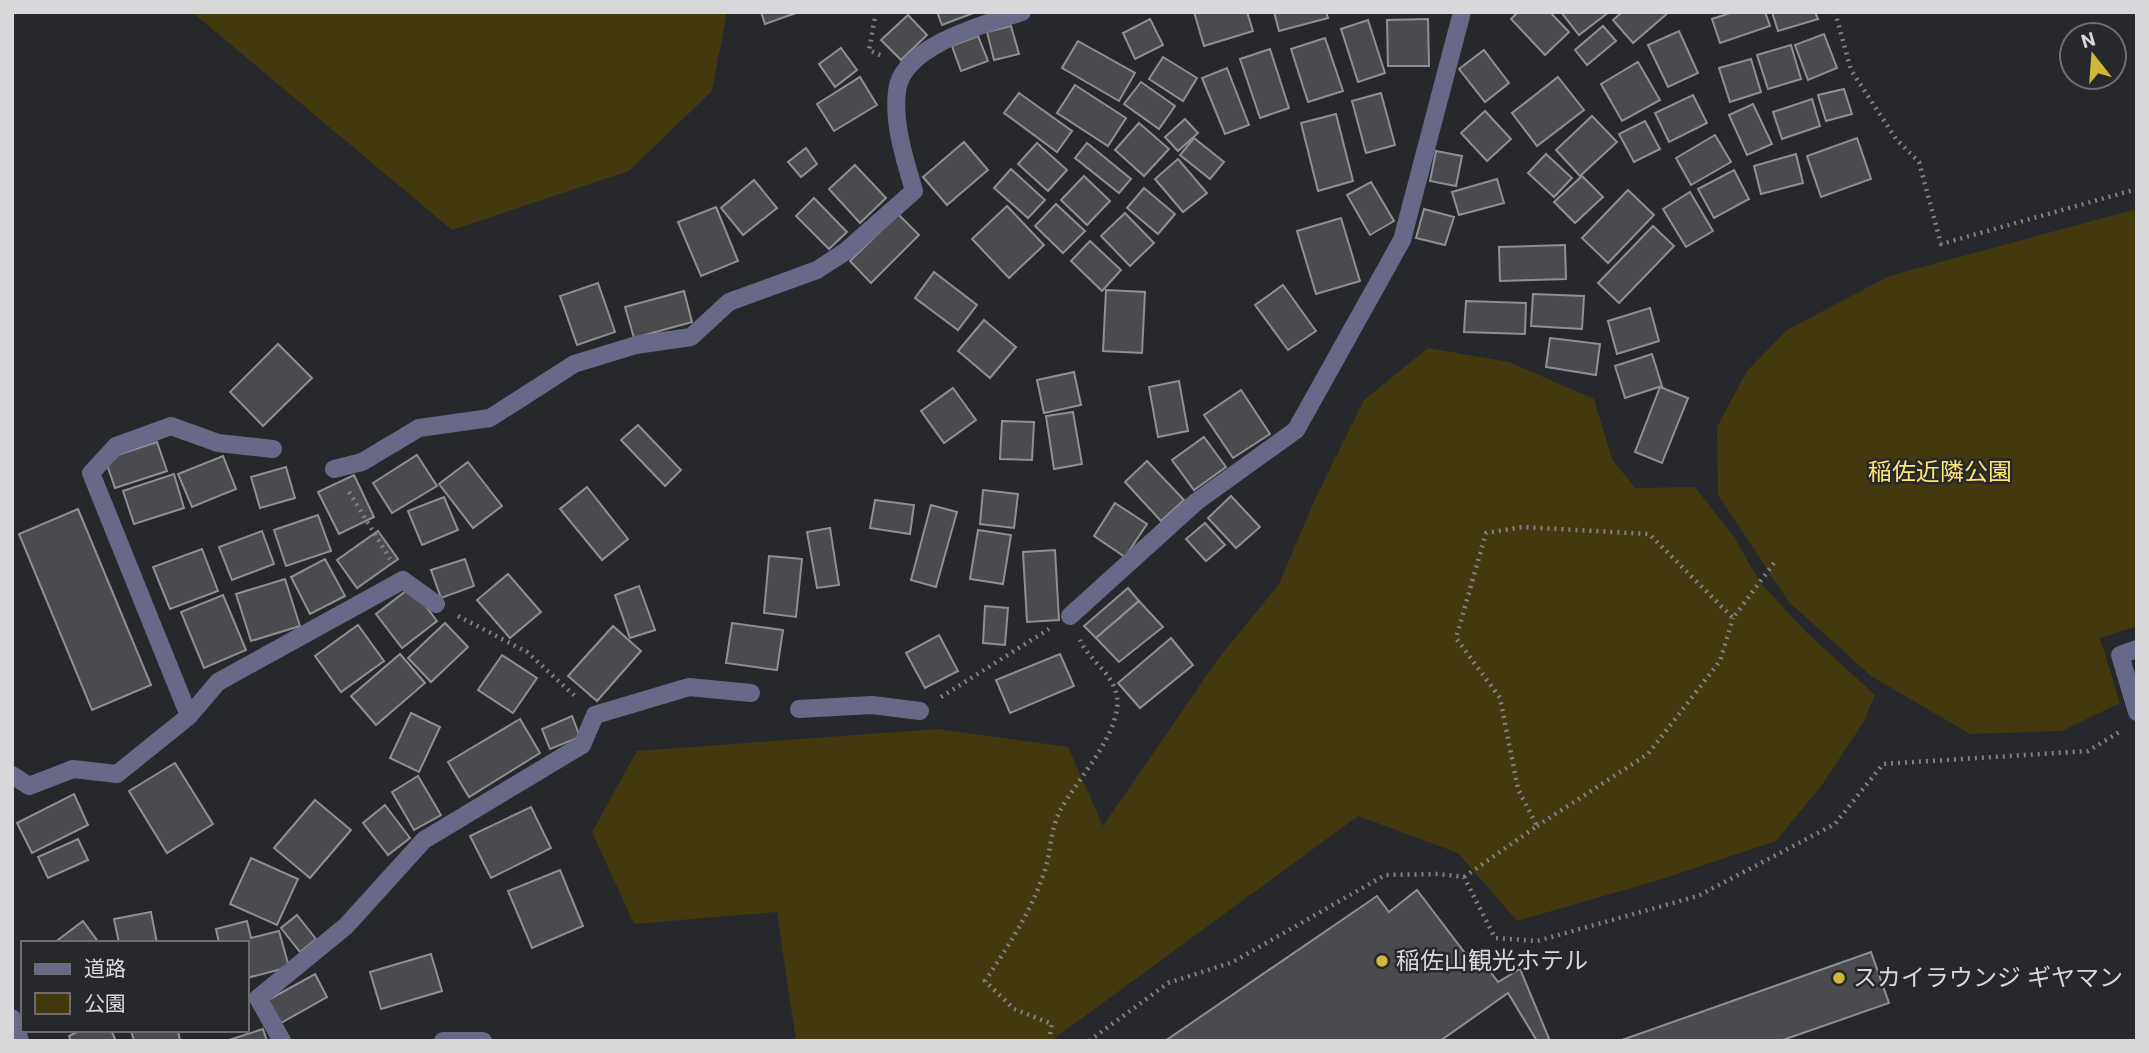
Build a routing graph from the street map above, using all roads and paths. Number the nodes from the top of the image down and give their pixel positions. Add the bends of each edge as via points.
1 (876, 12) edge
2 (1022, 12) edge
3 (1462, 12) edge
4 (1835, 12) edge
5 (907, 68) junction
6 (2137, 188) edge
7 (274, 449) dead end
8 (334, 469) joint
9 (1774, 563) dead end
10 (403, 580) junction
11 (436, 604) joint
12 (1070, 616) joint
13 (1733, 618) junction
14 (1084, 649) dead end
15 (2137, 649) edge
16 (751, 693) dead end
17 (799, 709) dead end
18 (920, 711) joint
19 (595, 715) junction
20 (189, 716) junction
21 (2132, 720) edge
22 (12, 775) edge
23 (20, 791) edge
24 (1537, 826) junction
25 (1464, 877) junction
26 (12, 1018) edge
27 (20, 1041) edge
28 (282, 1041) edge
29 (443, 1041) edge
30 (483, 1041) edge
31 (1049, 1041) edge
32 (1089, 1041) edge

1 - 5 path via 869,50
2 - 5 street via 951,35
3 - 12 street via 1402,240 1296,430 1196,502
4 - 6 path via 1851,70 1896,139 1920,162 1941,244
5 - 8 street via 897,90 900,143 914,191 846,251 817,270 729,302 691,337 636,345 574,364 490,418 419,428 362,462
7 - 20 street via 218,443 171,426 116,446 91,473
8 - 10 path
9 - 13 path
10 - 11 street
10 - 20 street via 218,682
11 - 19 path via 527,652
12 - 18 path
13 - 24 path via 1720,661 1648,754
13 - 24 path via 1649,534 1522,527 1486,533 1456,638 1500,698 1518,789
14 - 31 path via 1110,677 1117,699 1111,730 1058,813 1045,870 1025,921 985,981 1014,1009 1052,1024
15 - 21 street via 2120,655
16 - 19 street via 689,687
17 - 18 street via 872,705
19 - 28 street via 582,745 424,840 346,926 258,998
20 - 23 street via 117,774 73,769
21 - 25 path via 2088,751 1883,764 1835,824 1698,896 1537,941 1495,938
22 - 23 street
24 - 25 path
25 - 32 path via 1385,875 1233,962 1168,983
26 - 27 street
29 - 30 street

